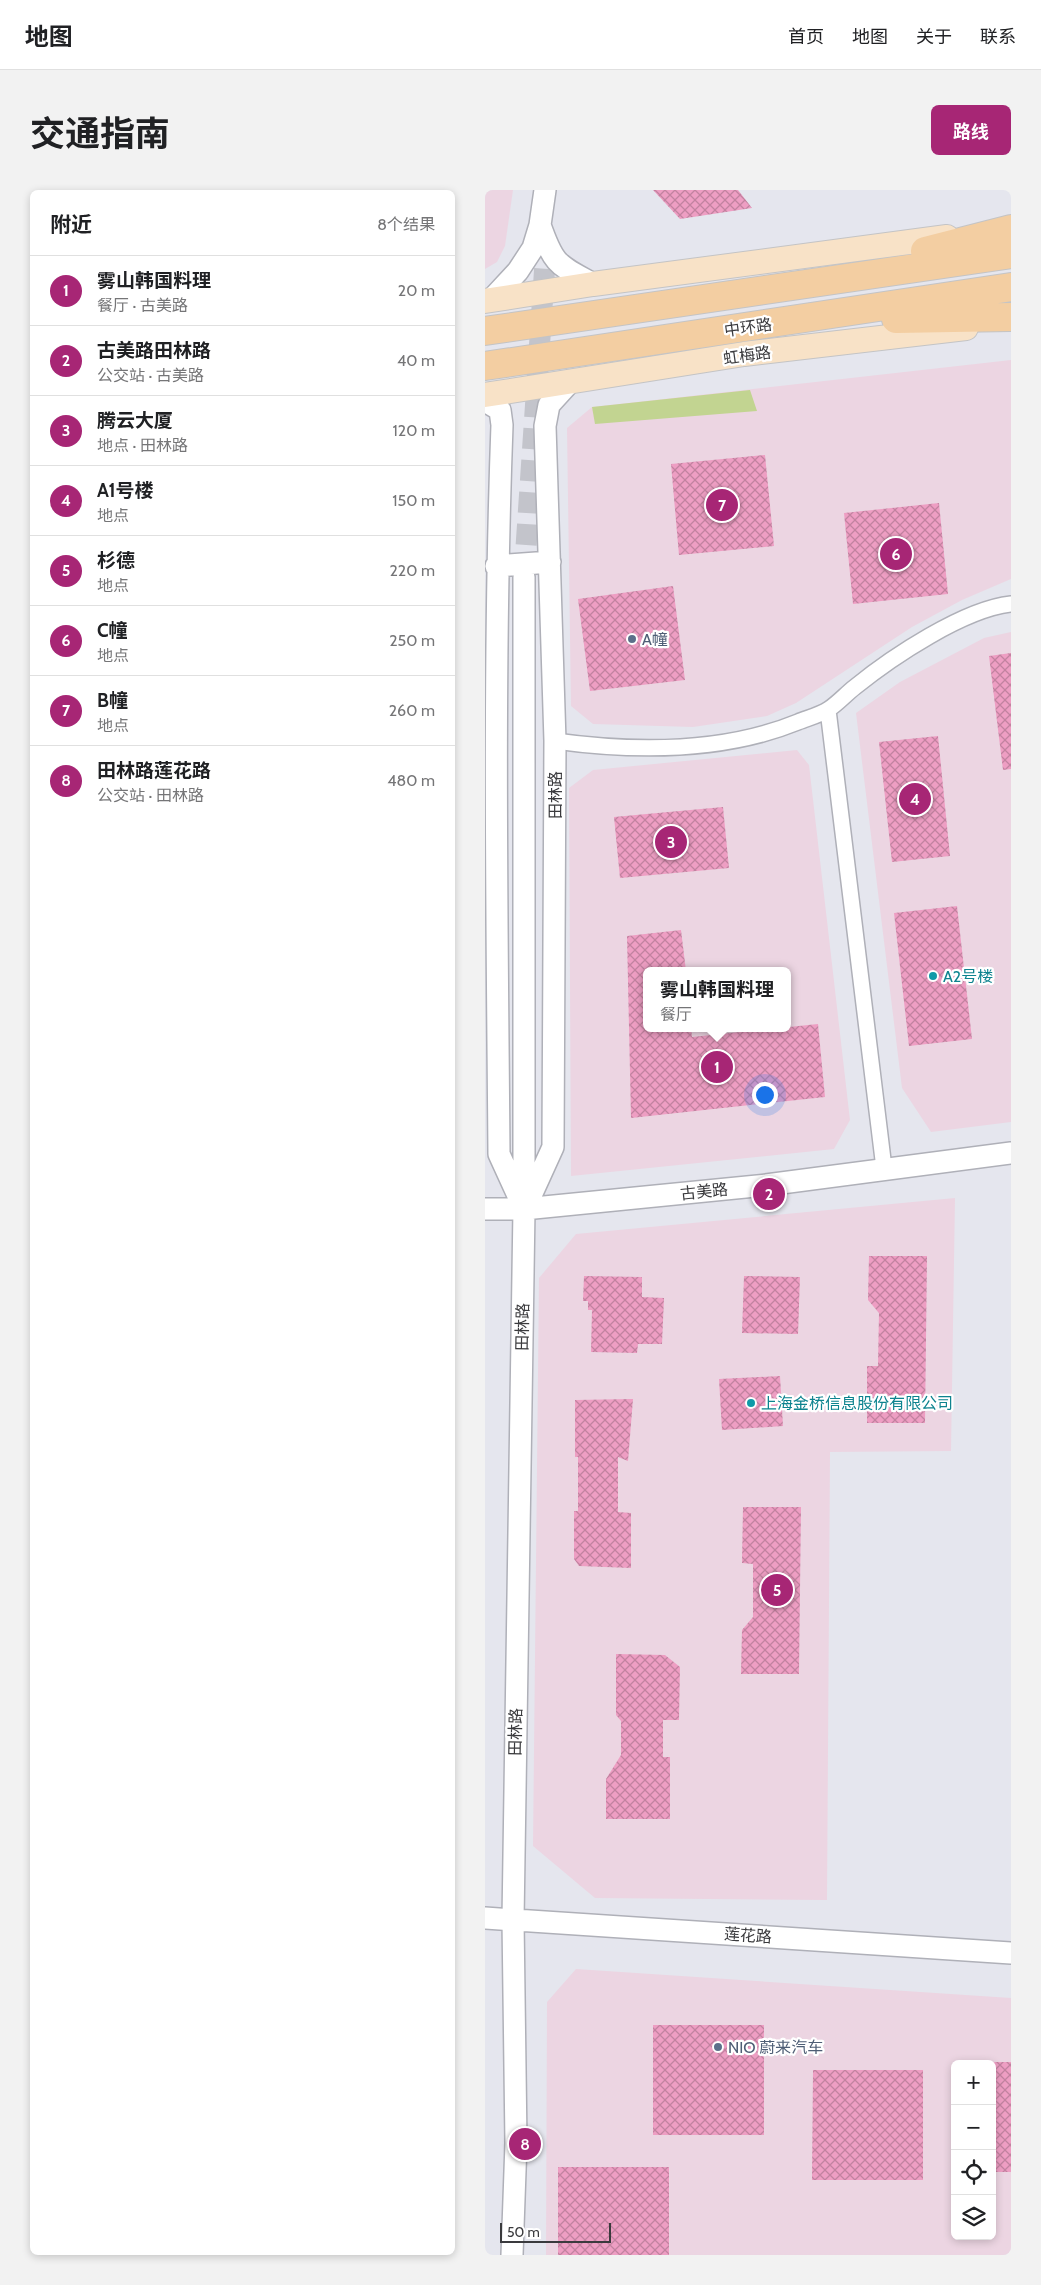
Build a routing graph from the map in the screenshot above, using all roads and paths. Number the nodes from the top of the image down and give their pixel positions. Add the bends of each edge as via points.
1 (545, 190) edge
2 (540, 225) junction
3 (1011, 229) edge
4 (1011, 254) edge
5 (593, 284) junction
6 (795, 285) junction
7 (1011, 287) edge
8 (488, 300) edge
9 (1011, 318) edge
10 (799, 320) junction
11 (1011, 323) edge
12 (485, 330) edge
13 (485, 366) edge
14 (570, 382) junction
15 (485, 395) edge
16 (485, 401) edge
17 (550, 562) junction
18 (497, 566) junction
19 (525, 577) tunnel mouth
20 (1011, 604) edge
21 (828, 710) junction
22 (555, 741) junction
23 (1011, 1153) edge
24 (884, 1168) junction
25 (485, 1209) edge
26 (524, 1209) junction
27 (485, 1918) edge
28 (513, 1920) junction
29 (1011, 1953) edge
30 (512, 2255) edge

1 - 2 street
2 - 5 street via 550,253 561,266
2 - 8 street via 533,248 518,271
3 - 5 main road
3 - 6 highway
4 - 6 highway
5 - 8 main road
6 - 12 highway
7 - 10 highway, 中环路
9 - 10 highway
10 - 13 highway, 中环路
11 - 14 main road, 虹梅路 via 744,354
14 - 15 main road, 虹梅路
14 - 17 street, 田林路 via 549,405 545,426
16 - 18 street, 田林路 via 500,410 502,425
17 - 18 street
17 - 22 street, 田林路
18 - 26 street, 田林路 via 499,1154
19 - 26 street, 田林路
20 - 21 street via 963,619 907,649
21 - 22 street via 776,731 674,747 599,747
21 - 24 street
22 - 26 street, 田林路 via 553,1148
23 - 24 street, 古美路
24 - 26 street, 古美路 via 766,1185
25 - 26 street, 古美路
26 - 28 street, 田林路
27 - 28 street, 莲花路
28 - 29 street, 莲花路
28 - 30 street, 田林路 via 516,2143

